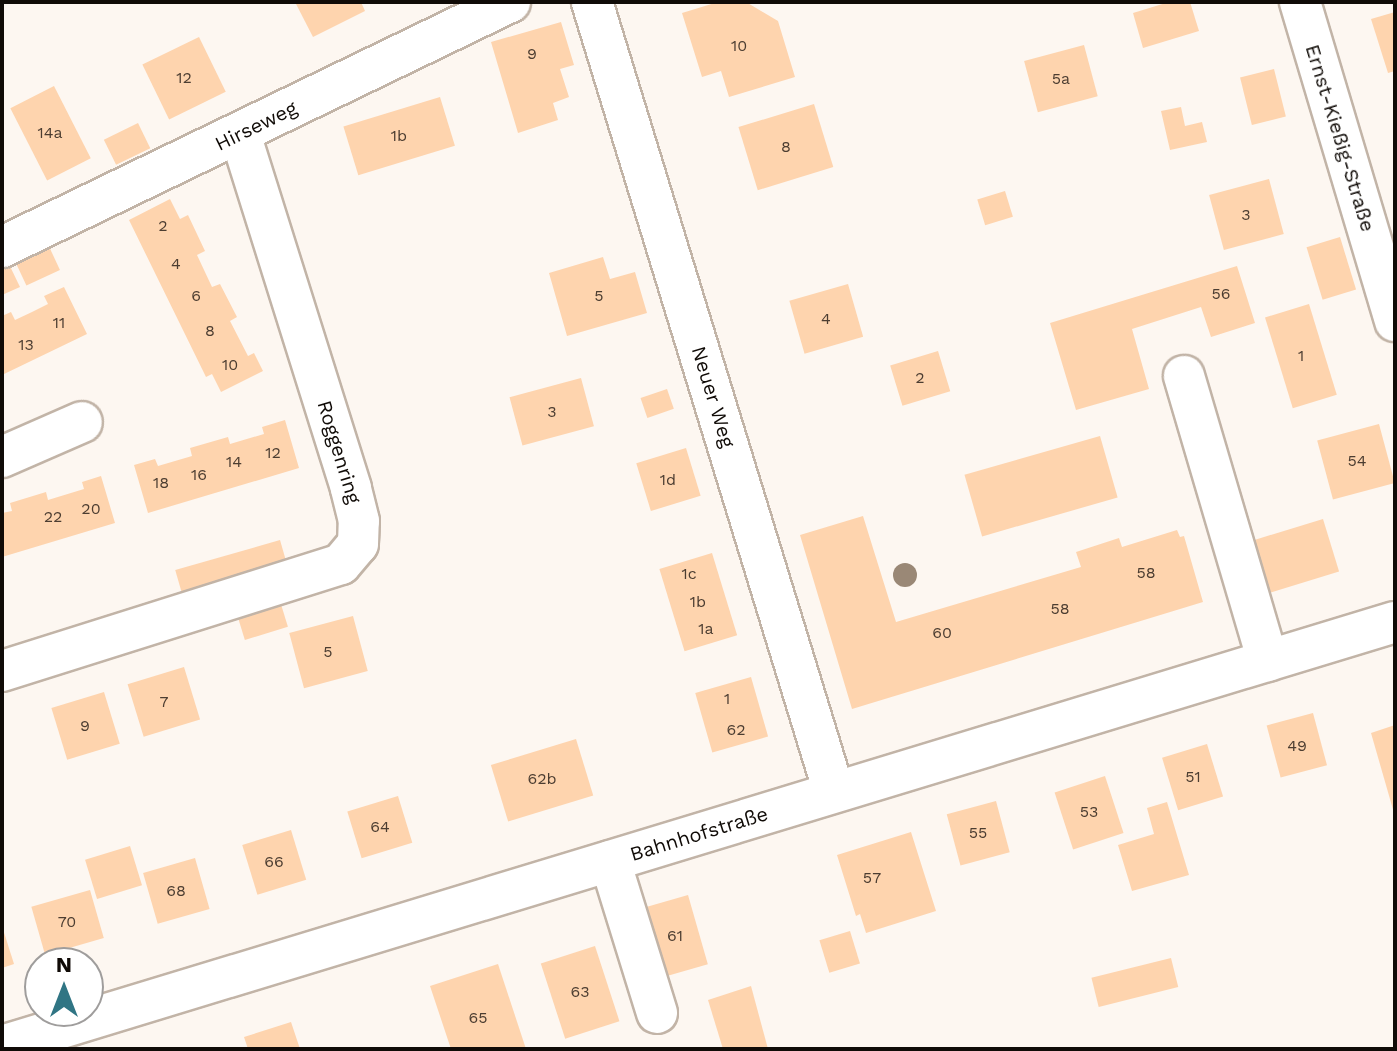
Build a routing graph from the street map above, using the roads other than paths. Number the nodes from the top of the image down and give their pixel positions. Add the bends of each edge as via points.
1 (510, 2) edge
2 (592, 2) edge
3 (1300, 2) edge
4 (240, 134) junction
5 (2, 247) edge
6 (1395, 321) edge
7 (1184, 376) dead end
8 (82, 422) dead end
9 (2, 457) edge
10 (1395, 622) edge
11 (1268, 661) junction
12 (2, 671) edge
13 (834, 792) junction
14 (610, 861) junction
15 (657, 1013) dead end
16 (2, 1046) edge

1 - 4 street, Hirseweg
2 - 13 street, Neuer Weg
3 - 6 street, Ernst-Kießig-Straße
4 - 5 street, Hirseweg
4 - 12 street, Roggenring via 351,488 358,544 341,564
7 - 11 street
8 - 9 street
10 - 11 street, Bahnhofstraße
11 - 13 street, Bahnhofstraße
13 - 14 street, Bahnhofstraße
14 - 15 street
14 - 16 street, Bahnhofstraße

